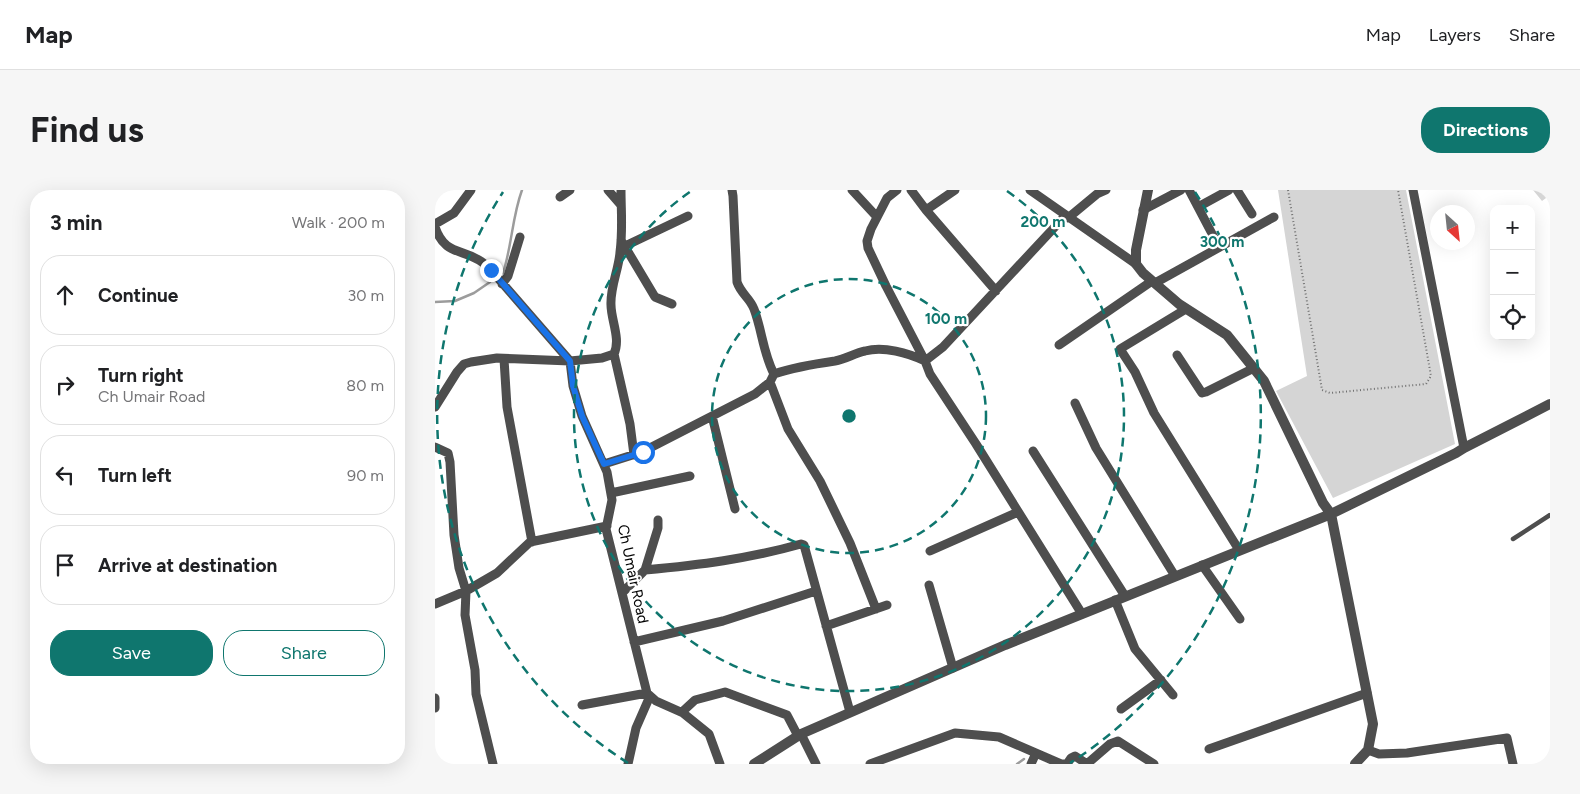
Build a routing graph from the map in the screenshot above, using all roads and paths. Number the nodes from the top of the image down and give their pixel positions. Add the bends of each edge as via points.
1 (471, 190) edge
2 (570, 190) edge
3 (608, 190) edge
4 (621, 190) edge
5 (731, 190) edge
6 (852, 190) edge
7 (897, 190) edge
8 (911, 190) edge
9 (955, 190) edge
10 (1030, 190) edge
11 (1106, 190) edge
12 (1148, 190) edge
13 (1181, 190) edge
14 (1189, 190) edge
15 (1229, 190) edge
16 (1237, 190) edge
17 (1288, 190) edge
18 (1398, 190) edge
19 (1413, 190) edge
20 (560, 197) dead end
21 (621, 205) junction
22 (1198, 207) junction
23 (926, 210) junction
24 (1143, 210) junction
25 (1252, 214) dead end
26 (688, 216) dead end
27 (877, 217) junction
28 (1067, 217) junction
29 (1274, 217) dead end
30 (435, 226) edge
31 (437, 237) edge
32 (520, 237) dead end
33 (623, 243) junction
34 (1219, 247) junction
35 (1136, 264) junction
36 (1153, 282) junction
37 (502, 284) junction
38 (996, 291) junction
39 (672, 304) dead end
40 (1186, 309) junction
41 (1059, 345) dead end
42 (614, 354) junction
43 (1177, 355) dead end
44 (503, 359) junction
45 (925, 360) junction
46 (570, 361) junction
47 (1254, 368) junction
48 (772, 378) junction
49 (1075, 403) dead end
50 (1550, 404) edge
51 (435, 407) edge
52 (712, 416) junction
53 (435, 447) edge
54 (1464, 448) junction
55 (1033, 451) dead end
56 (634, 454) junction
57 (604, 464) junction
58 (690, 476) dead end
59 (611, 493) junction
60 (735, 509) dead end
61 (1018, 512) junction
62 (1331, 514) junction
63 (1550, 515) edge
64 (658, 520) dead end
65 (607, 526) junction
66 (1513, 539) dead end
67 (532, 542) junction
68 (1239, 550) junction
69 (930, 551) dead end
70 (1203, 565) junction
71 (645, 570) junction
72 (1175, 576) junction
73 (929, 585) dead end
74 (466, 591) junction
75 (816, 591) junction
76 (622, 593) junction
77 (1120, 598) junction
78 (435, 604) edge
79 (887, 605) dead end
80 (876, 609) junction
81 (1082, 614) junction
82 (1241, 619) dead end
83 (826, 626) junction
84 (634, 642) junction
85 (953, 668) junction
86 (1161, 680) junction
87 (1367, 693) junction
88 (648, 694) junction
89 (1173, 695) dead end
90 (435, 698) edge
91 (582, 705) dead end
92 (435, 708) edge
93 (1121, 710) dead end
94 (682, 712) junction
95 (850, 712) junction
96 (799, 735) junction
97 (1209, 749) dead end
98 (1368, 750) junction
99 (1036, 753) junction
100 (493, 764) edge
101 (628, 764) edge
102 (720, 764) edge
103 (755, 764) edge
104 (816, 764) edge
105 (870, 764) edge
106 (1031, 764) edge
107 (1087, 764) edge
108 (1154, 764) edge
109 (1355, 764) edge
110 (1513, 764) edge

1 - 30 street via 454,213
2 - 20 street
3 - 21 street
4 - 21 street
5 - 48 street via 737,282 753,307
6 - 27 street
7 - 27 street via 887,198
8 - 23 street
9 - 23 street
10 - 28 street
11 - 28 street
12 - 24 street
13 - 24 street
14 - 22 street
15 - 22 street
16 - 25 street
17 - 18 path via 1322,390 1330,393 1426,384 1431,376
19 - 54 street
21 - 33 street
22 - 34 street
23 - 38 street
24 - 35 street
26 - 33 street
27 - 45 street via 868,235 868,248
28 - 35 street
28 - 38 street
29 - 34 street
30 - 31 street
31 - 37 street via 457,252 481,261
32 - 37 street via 508,276
33 - 39 street via 655,297
33 - 42 street via 611,304 616,341
34 - 36 street
35 - 36 street
36 - 40 street
36 - 41 street
37 - 46 street
38 - 45 street via 943,347
40 - 47 street via 1227,335
40 - 68 street via 1119,349 1135,372 1154,413
42 - 46 street
42 - 56 street
43 - 47 street via 1201,393
44 - 46 street
44 - 51 street via 464,364
44 - 67 street via 507,407
45 - 48 street via 877,349 837,361 806,364
45 - 61 street via 930,374
46 - 57 street, Ch Umair Road via 582,416
47 - 62 street via 1265,380
48 - 52 street via 755,394
48 - 80 street via 783,420 820,481
49 - 72 street via 1095,448
50 - 54 street
52 - 56 street
52 - 60 street
53 - 74 street via 448,453 450,462 454,535
54 - 62 street
55 - 77 street
56 - 57 street
57 - 59 street, Ch Umair Road
58 - 59 street
59 - 65 street, Ch Umair Road
61 - 69 street
61 - 81 street
62 - 68 street
62 - 87 street
63 - 66 lane
64 - 71 street
65 - 67 street
65 - 76 street, Ch Umair Road
67 - 74 street via 497,573
68 - 70 street
70 - 72 street
70 - 82 street
71 - 75 street via 741,559 801,544
71 - 76 street
72 - 77 street
73 - 85 street
74 - 78 street
74 - 100 street via 465,615 476,694
75 - 83 street
75 - 84 street via 723,621
76 - 84 street, Ch Umair Road
77 - 81 street
77 - 86 street via 1135,649
79 - 80 street
80 - 83 street
81 - 85 street
83 - 95 street
84 - 88 street, Ch Umair Road
85 - 95 street
86 - 89 street
86 - 93 street
87 - 97 street
87 - 98 street via 1373,724
88 - 91 street
88 - 94 street
88 - 101 street
90 - 92 street
94 - 96 street via 695,700 725,692 787,715
94 - 102 street via 709,734
95 - 96 street
96 - 103 street
96 - 104 street
98 - 109 street
98 - 110 street via 1379,754 1407,752 1507,738
99 - 105 street via 999,737 955,733
99 - 106 street
99 - 107 street via 1061,764 1067,764 1075,756
107 - 108 street via 1118,741

